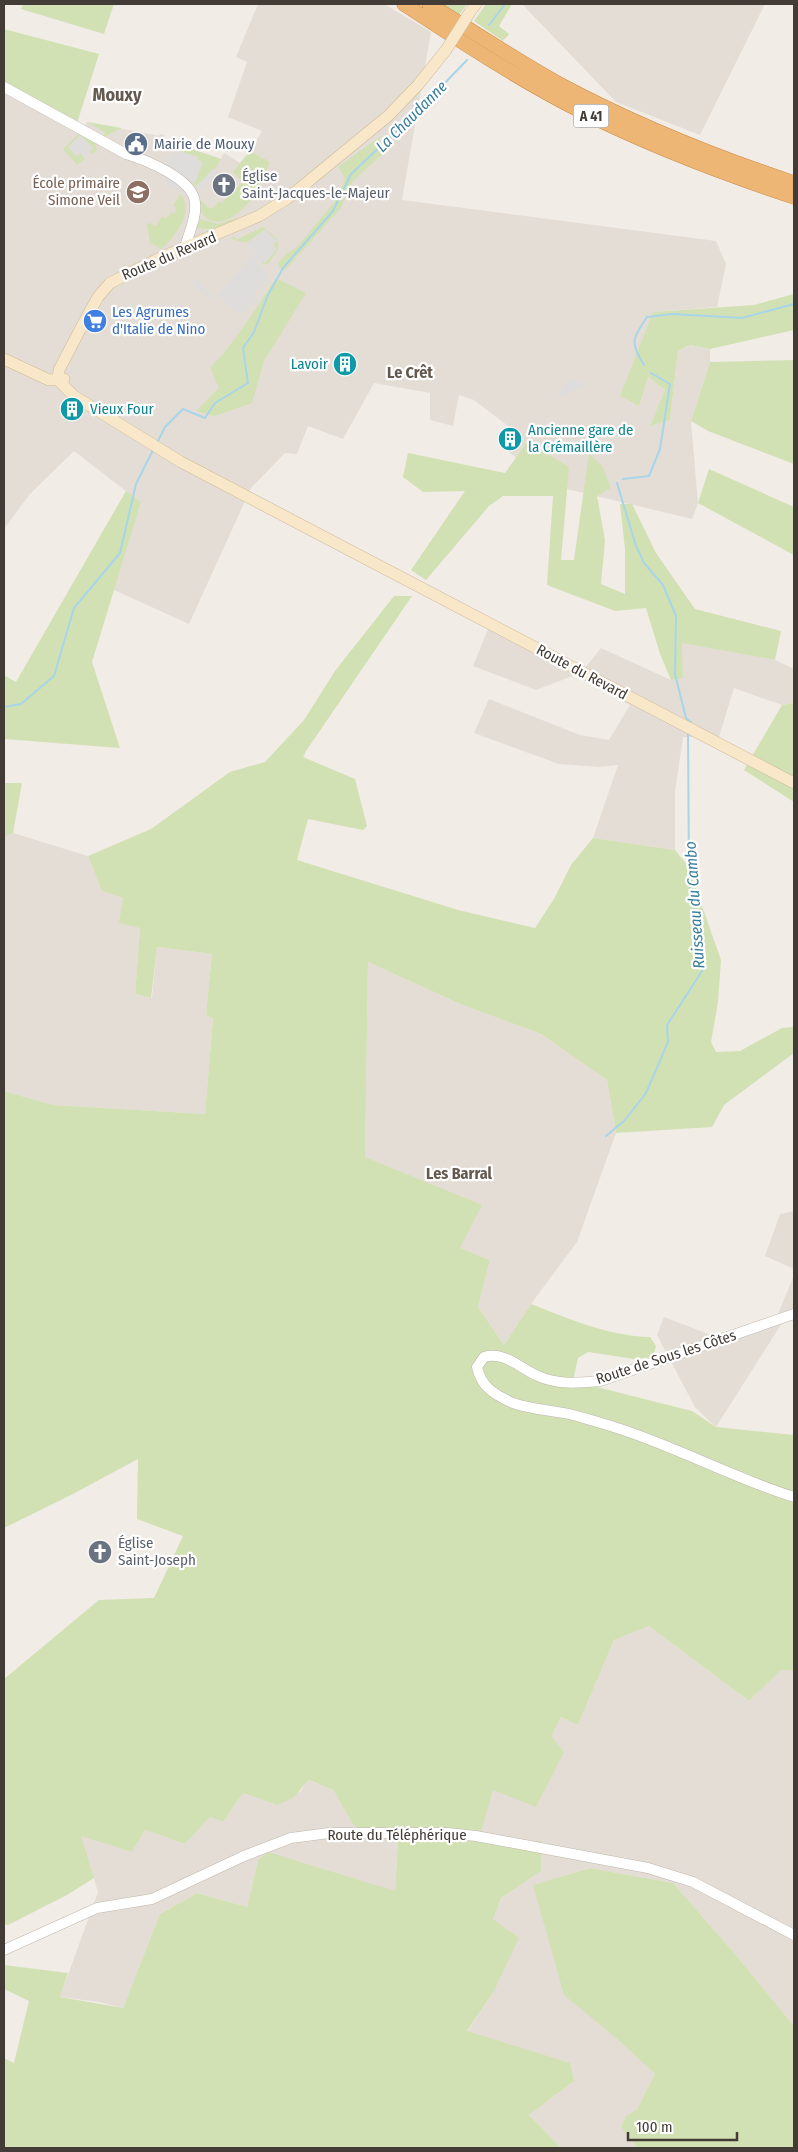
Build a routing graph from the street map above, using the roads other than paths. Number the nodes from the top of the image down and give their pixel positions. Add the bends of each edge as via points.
1 (404, 4) edge
2 (429, 4) edge
3 (473, 8) edge
4 (4, 87) edge
5 (794, 182) edge
6 (794, 197) edge
7 (185, 248) junction
8 (4, 359) edge
9 (61, 379) junction
10 (794, 783) edge
11 (794, 1314) edge
12 (794, 1497) edge
13 (794, 1935) edge
14 (4, 1950) edge

1 - 6 highway, A 41 via 490,59 581,111 685,158
2 - 5 highway, A 41 via 525,64 621,115 699,149
3 - 7 main road, Route du Revard, bridge via 446,50 388,116 308,182 259,216
4 - 7 street via 126,154 145,160 189,188 194,196 195,209
7 - 9 main road, Route du Revard via 110,282 98,297 59,370
8 - 9 main road via 45,379
9 - 10 main road, Route du Revard via 67,391 162,451 237,492 302,516 369,560
11 - 12 street, Route de Sous les Côtes via 600,1381 554,1380 492,1355 484,1357 477,1368 484,1385 513,1403 616,1428
13 - 14 street, Route du Téléphérique via 693,1882 648,1868 476,1836 329,1833 291,1838 152,1899 97,1908

